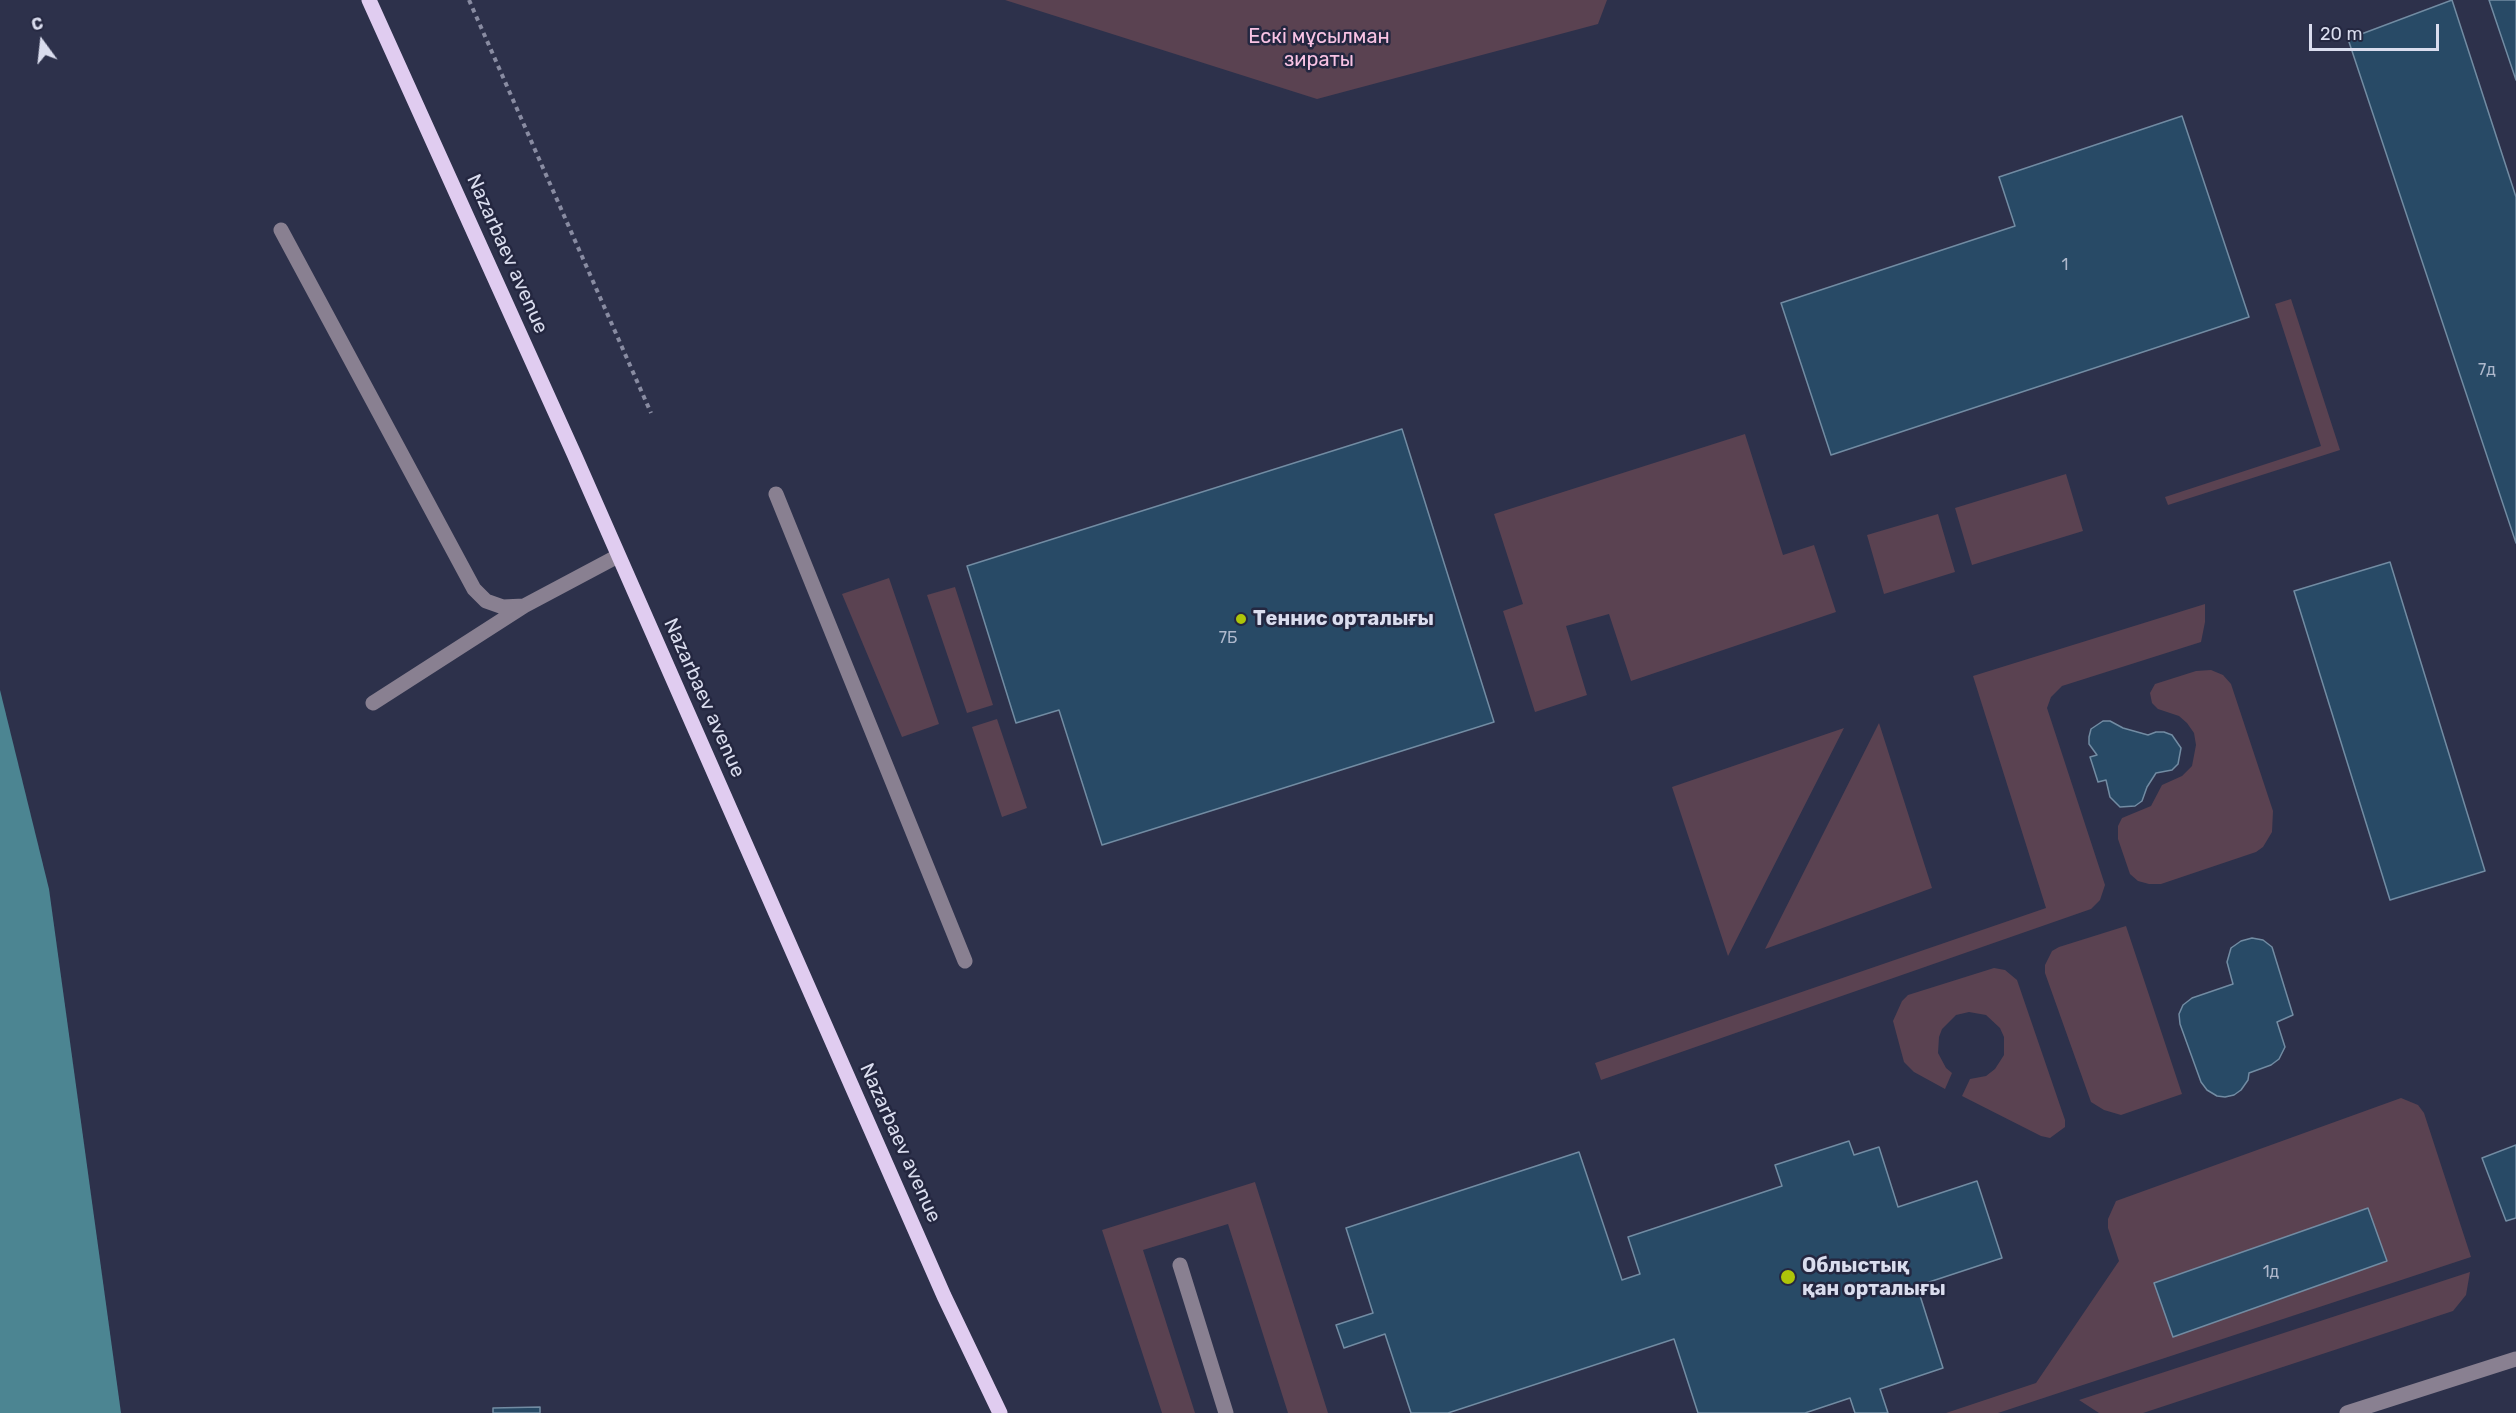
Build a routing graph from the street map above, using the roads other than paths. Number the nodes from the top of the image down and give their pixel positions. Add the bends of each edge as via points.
1 (369, 0) edge
2 (281, 230) dead end
3 (776, 494) dead end
4 (618, 556) junction
5 (524, 606) junction
6 (373, 703) dead end
7 (965, 961) dead end
8 (1180, 1265) dead end
9 (2516, 1359) edge
10 (1000, 1413) edge
11 (1226, 1413) edge
12 (2348, 1413) edge

1 - 4 main road, Nazarbaev avenue
2 - 5 street via 474,590 503,607
3 - 7 street
4 - 5 street
4 - 10 main road, Nazarbaev avenue via 944,1296
5 - 6 street
8 - 11 street
9 - 12 street

